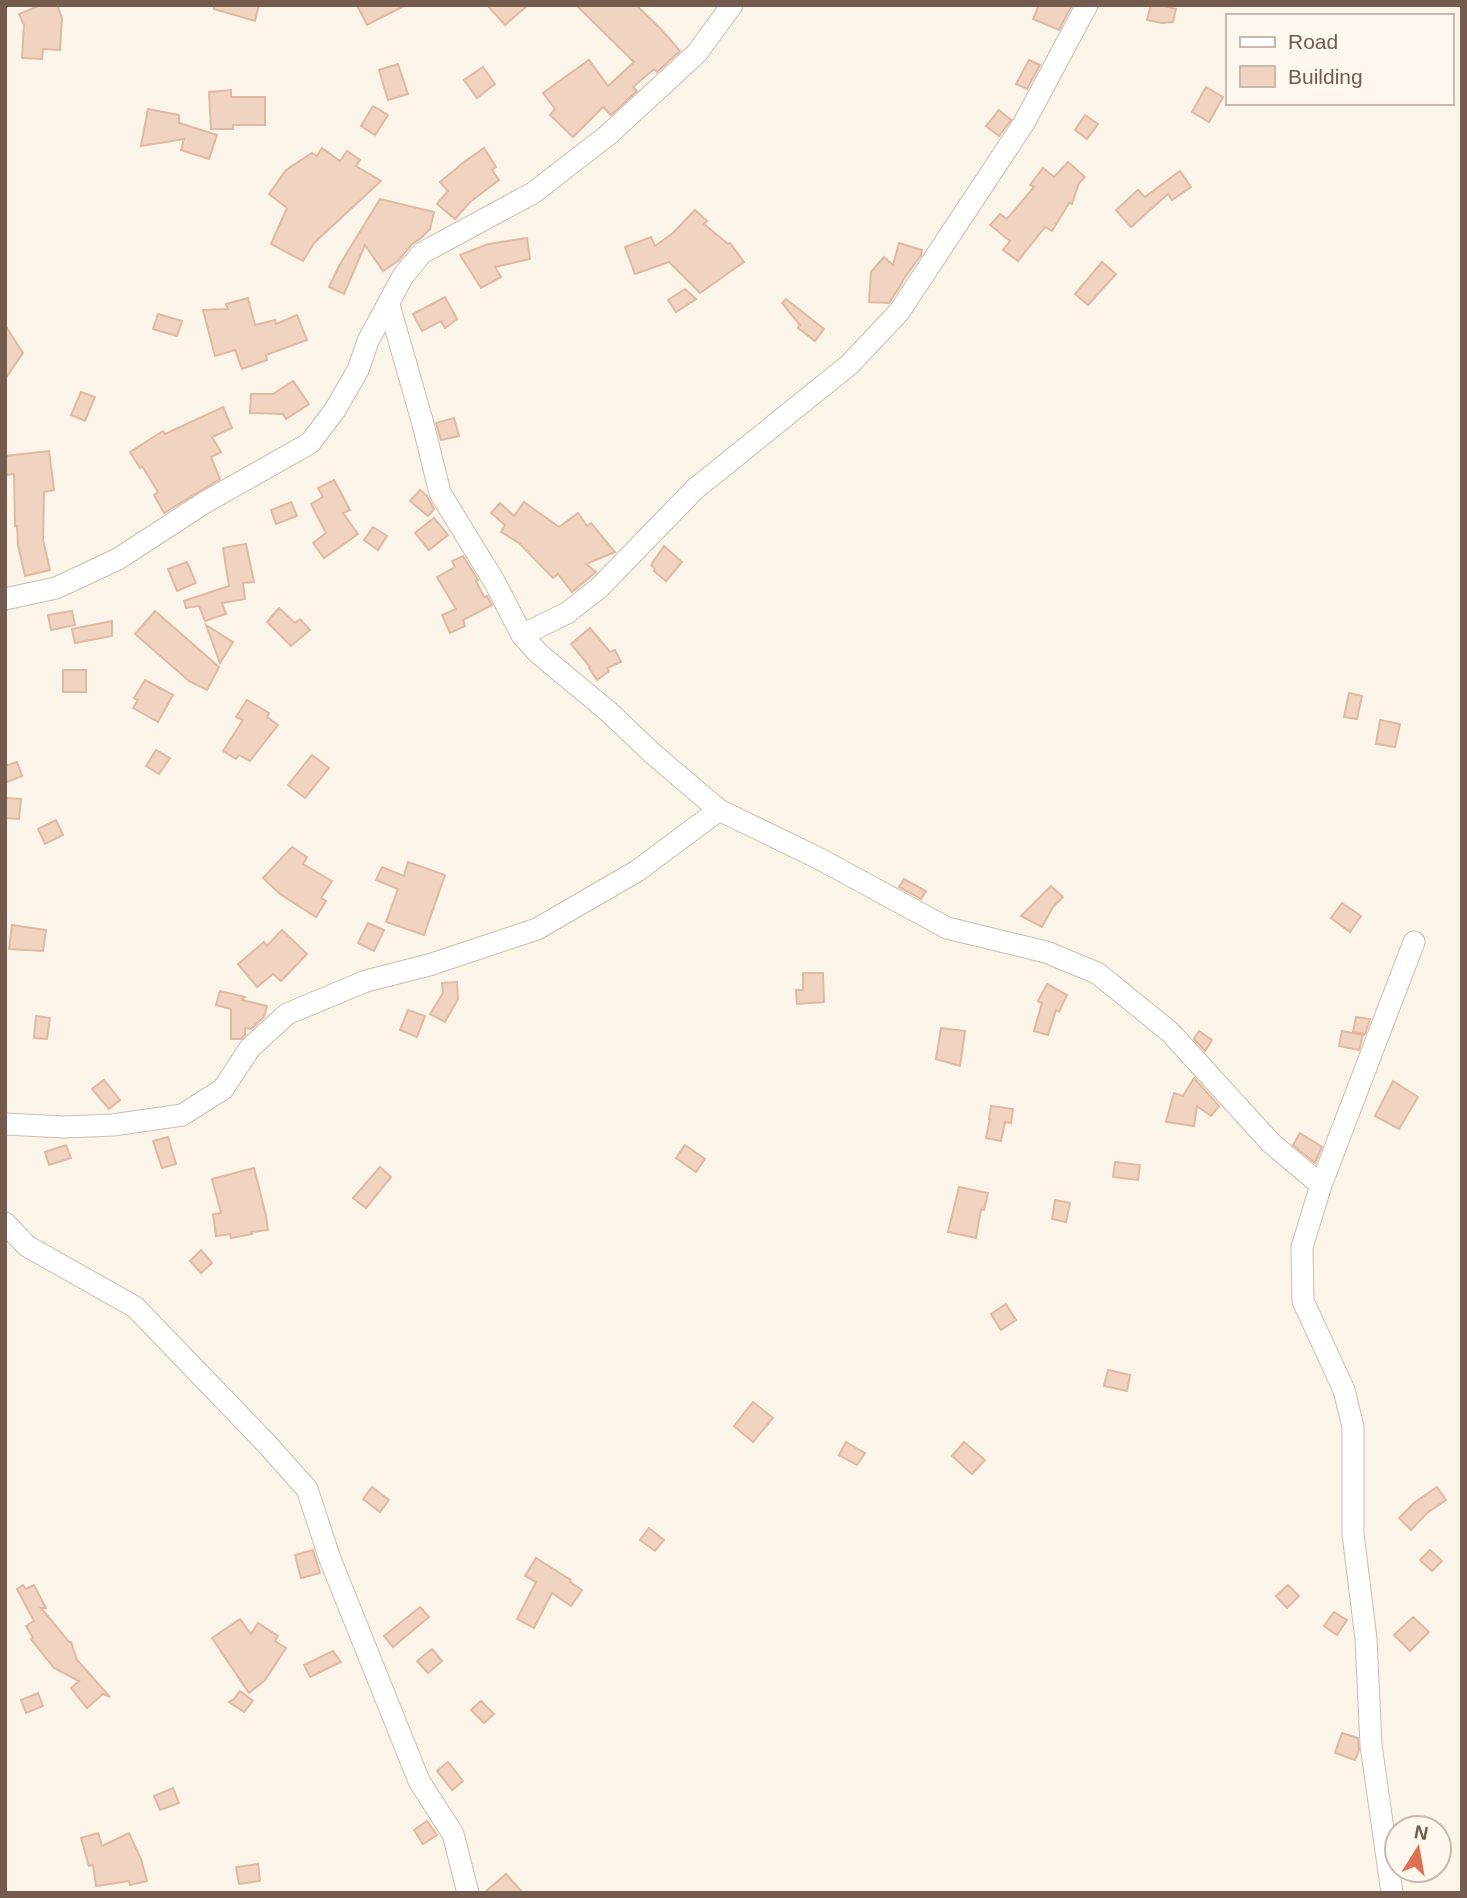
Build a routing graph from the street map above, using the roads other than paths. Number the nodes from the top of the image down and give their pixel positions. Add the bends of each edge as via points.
1 (732, 5) edge
2 (1087, 5) edge
3 (389, 305) junction
4 (5, 600) edge
5 (522, 635) junction
6 (719, 810) junction
7 (1414, 942) dead end
8 (5, 1124) edge
9 (1321, 1185) junction
10 (5, 1223) edge
11 (468, 1893) edge
12 (1392, 1893) edge

1 - 3 street via 697,53 608,135 533,193 422,253 403,276
2 - 5 street via 1024,123 899,313 849,365 695,489 599,588 567,613
3 - 4 street via 358,370 310,443 118,559 56,588
3 - 5 street via 440,493
5 - 6 street
6 - 8 street via 637,871 537,929 366,981 287,1014 250,1048 223,1089 183,1115 113,1125
6 - 9 street via 947,928 1046,952 1097,973 1171,1032 1271,1143
7 - 9 street
9 - 12 street via 1302,1247 1303,1301 1344,1390 1353,1427 1353,1534 1366,1639 1371,1745
10 - 11 street via 27,1246 135,1307 307,1489 330,1559 419,1781 453,1834

